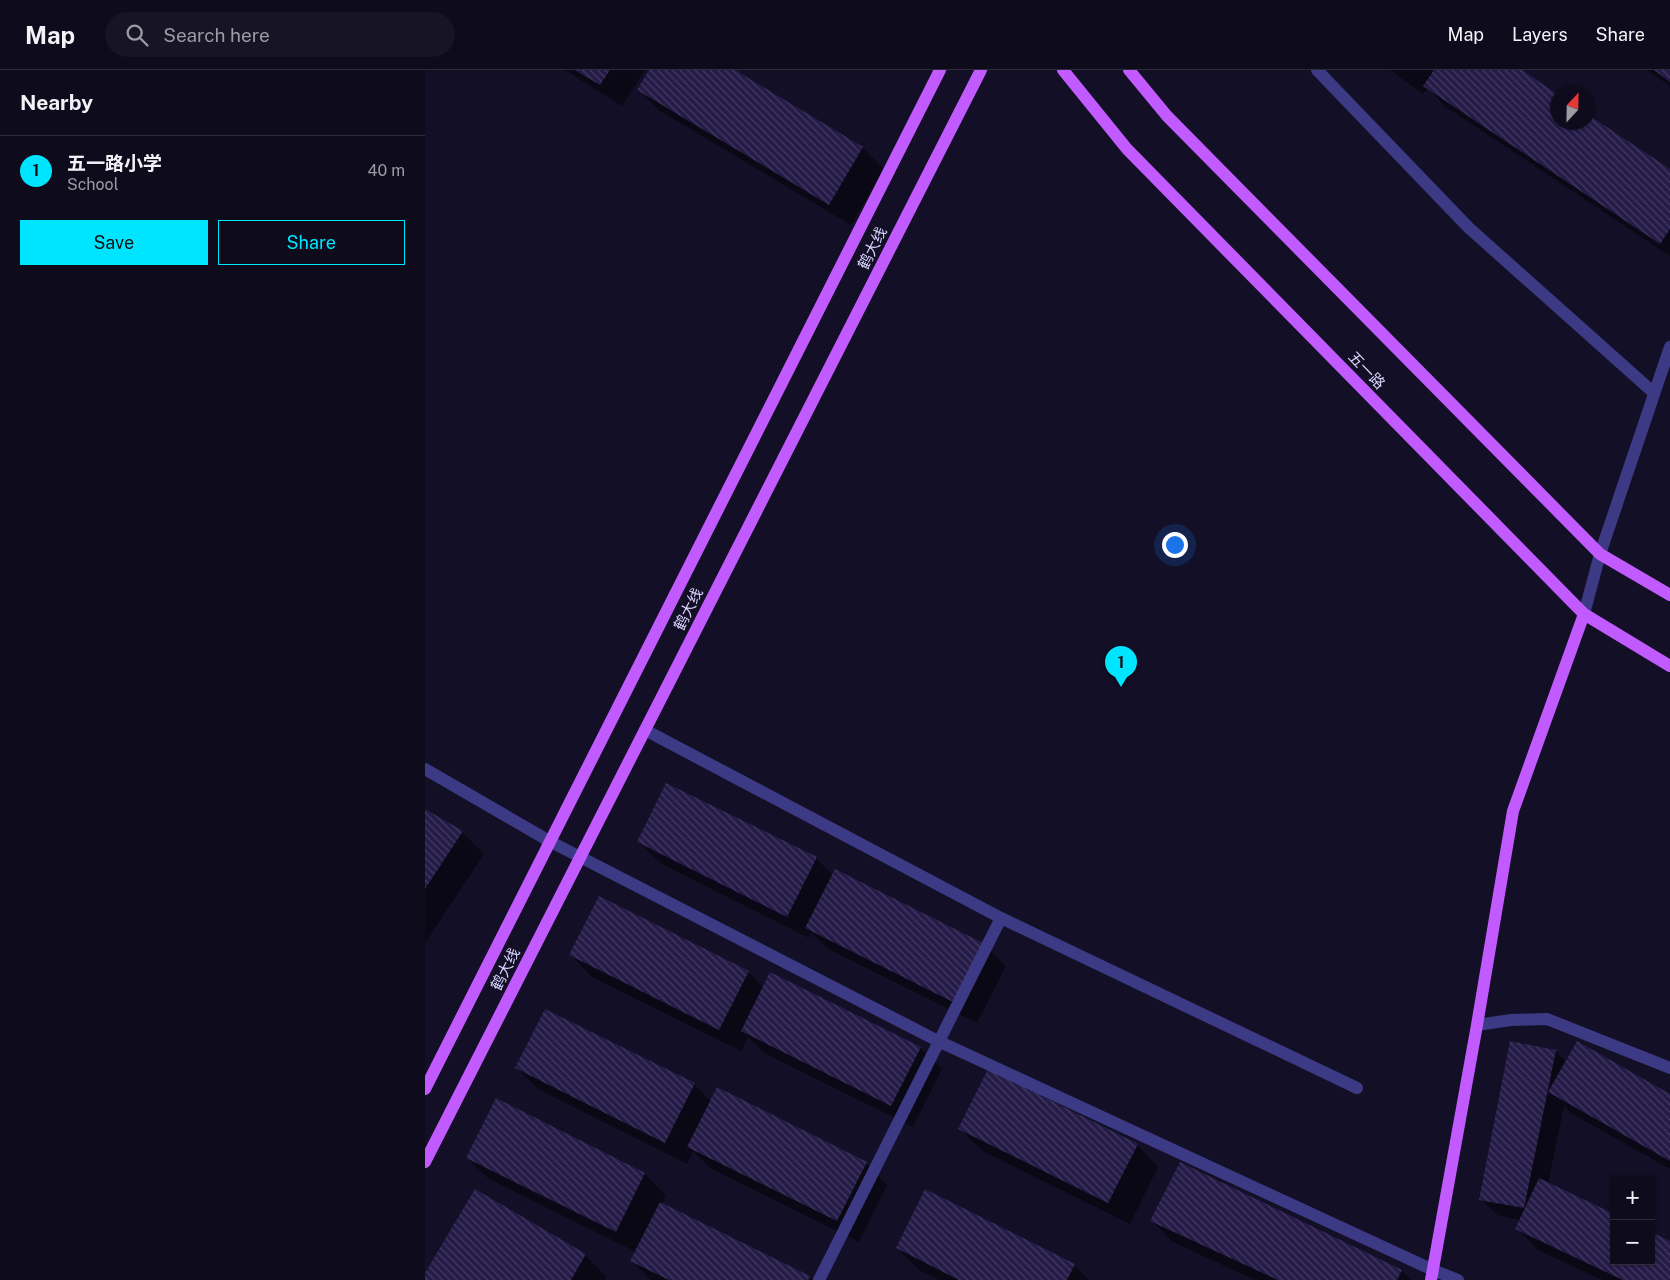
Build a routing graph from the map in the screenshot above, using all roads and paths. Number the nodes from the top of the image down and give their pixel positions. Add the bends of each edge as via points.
1 (940, 70) edge
2 (981, 70) edge
3 (1063, 70) edge
4 (1129, 70) edge
5 (1317, 70) edge
6 (1670, 347) edge
7 (1655, 393) junction
8 (1601, 554) junction
9 (1670, 595) edge
10 (1584, 614) junction
11 (1670, 666) edge
12 (645, 730) junction
13 (425, 769) edge
14 (551, 842) junction
15 (580, 857) junction
16 (1001, 918) junction
17 (1477, 1025) junction
18 (939, 1041) junction
19 (1670, 1068) edge
20 (1357, 1088) dead end
21 (425, 1089) edge
22 (425, 1162) edge
23 (1432, 1275) edge
24 (819, 1280) edge
25 (1458, 1280) edge

1 - 14 main road, 鹤大线
2 - 12 main road, 鹤大线
3 - 10 main road, 五一路 via 1127,149
4 - 8 main road via 1167,116
5 - 7 street via 1469,228
6 - 7 street
7 - 8 street
8 - 9 main road
8 - 10 street
10 - 11 main road, 五一路
10 - 17 main road via 1513,811
12 - 15 main road, 鹤大线
12 - 16 street
13 - 14 street
14 - 15 street
14 - 21 main road, 鹤大线
15 - 18 street
15 - 22 main road, 鹤大线
16 - 18 street
16 - 20 street
17 - 19 street via 1547,1019
17 - 23 main road
18 - 23 street
18 - 24 street
23 - 25 street

